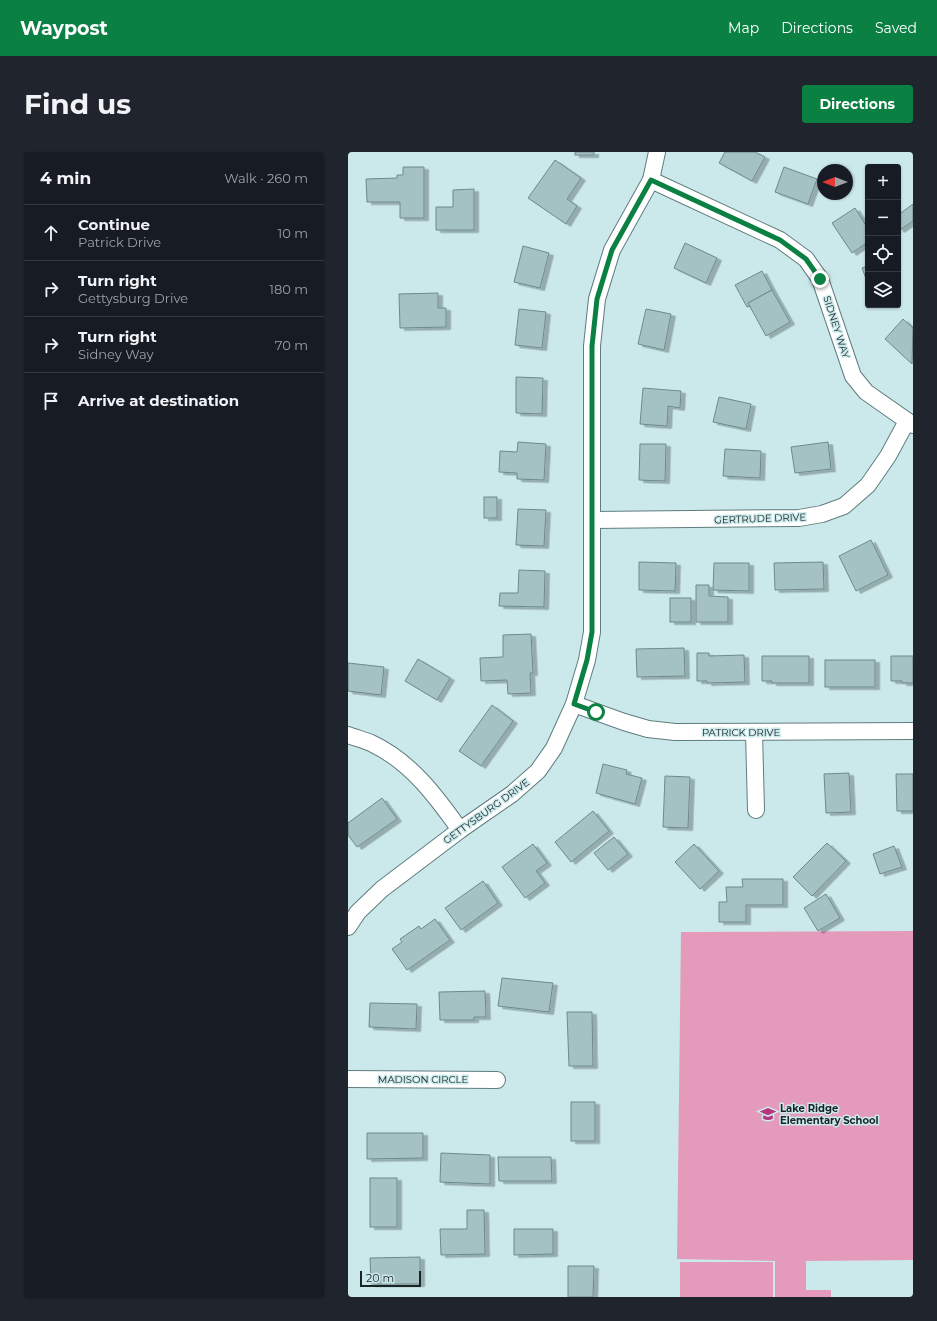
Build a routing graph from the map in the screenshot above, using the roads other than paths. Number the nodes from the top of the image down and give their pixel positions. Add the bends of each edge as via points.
1 (657, 152) edge
2 (651, 180) junction
3 (910, 423) edge
4 (592, 520) junction
5 (574, 704) junction
6 (913, 731) edge
7 (754, 732) junction
8 (348, 735) edge
9 (756, 810) dead end
10 (460, 830) junction
11 (348, 927) edge
12 (348, 1079) edge
13 (497, 1080) dead end

1 - 2 street, GETTYSBURG DRIVE
2 - 3 street, SIDNEY WAY via 780,240 806,259 820,279 853,376 866,392
2 - 4 street, GETTYSBURG DRIVE via 612,250 597,299 592,346
3 - 4 street, GERTRUDE DRIVE via 868,485 844,506 822,514 799,518
4 - 5 street, GETTYSBURG DRIVE via 592,632
5 - 7 street, PATRICK DRIVE via 648,729 674,732
5 - 10 street, GETTYSBURG DRIVE via 554,748 538,771 512,794
6 - 7 street, PATRICK DRIVE
7 - 9 street
8 - 10 street via 371,743 394,756 414,772
10 - 11 street, GETTYSBURG DRIVE via 382,889 358,912
12 - 13 street, MADISON CIRCLE

